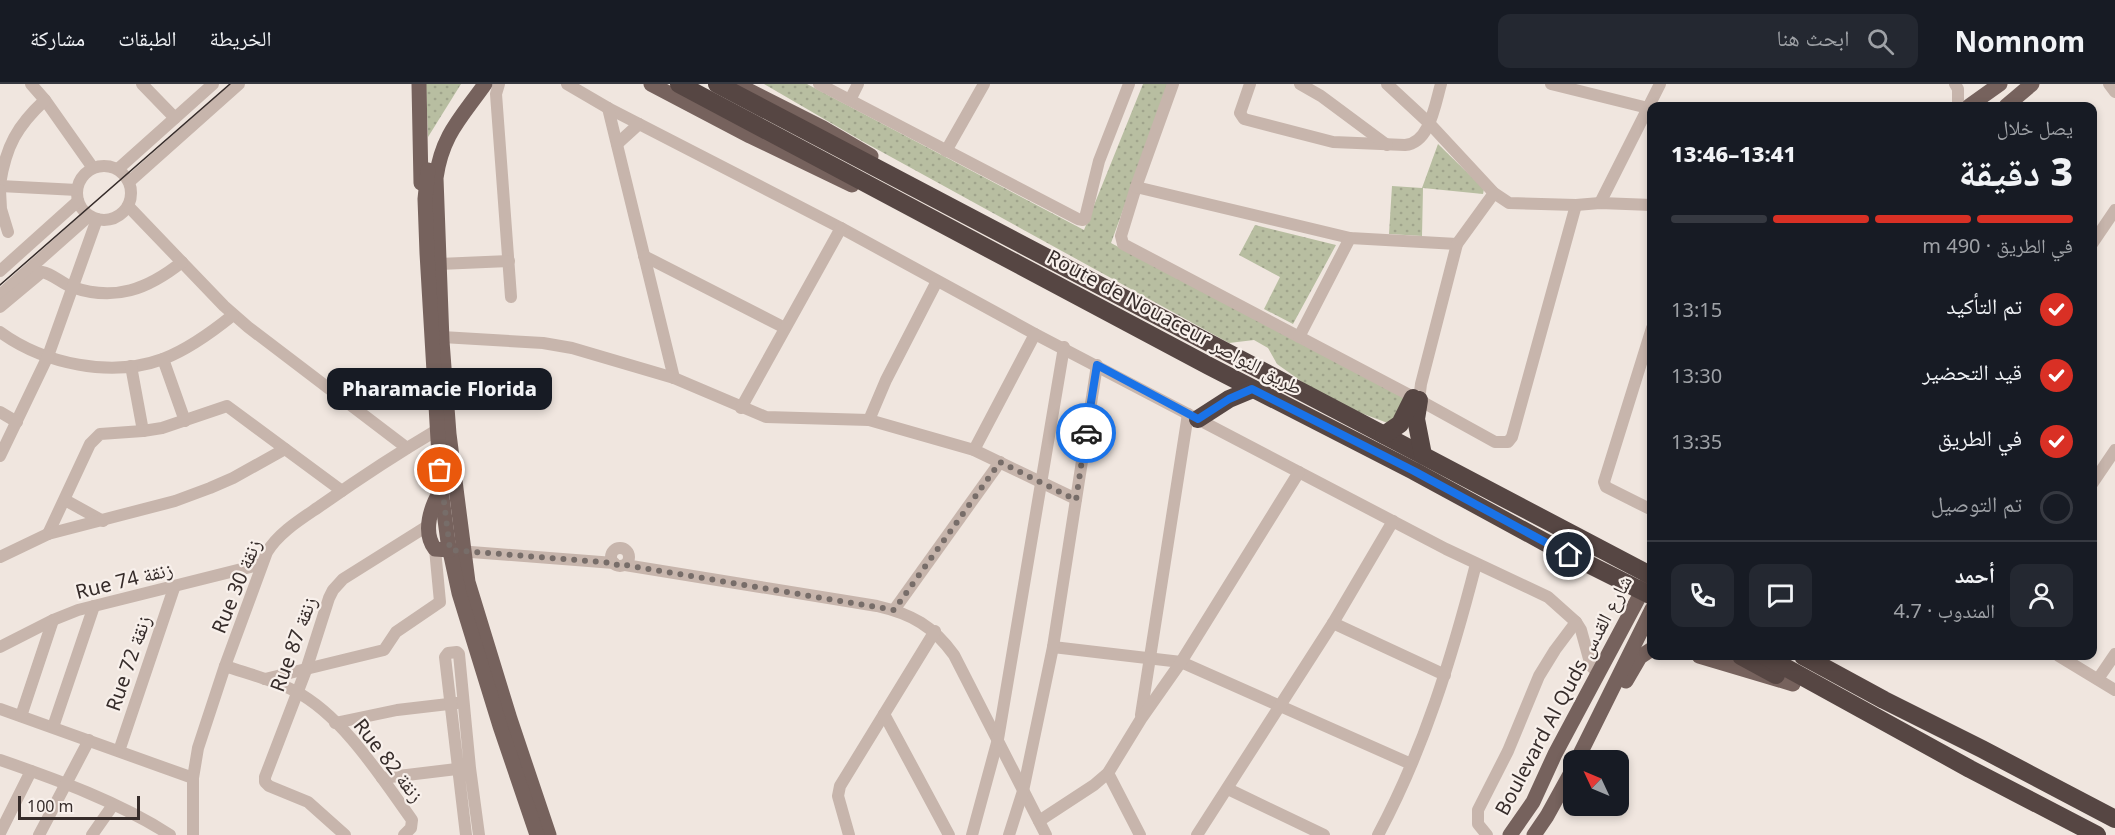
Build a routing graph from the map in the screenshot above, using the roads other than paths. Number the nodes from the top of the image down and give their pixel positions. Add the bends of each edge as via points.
1 (31, 84) edge
2 (142, 84) edge
3 (213, 84) edge
4 (239, 84) edge
5 (419, 84) edge
6 (474, 84) edge
7 (484, 84) edge
8 (499, 84) edge
9 (567, 84) edge
10 (651, 84) edge
11 (679, 84) edge
12 (717, 84) edge
13 (736, 84) edge
14 (819, 84) edge
15 (858, 84) edge
16 (984, 84) edge
17 (1129, 84) edge
18 (1173, 84) edge
19 (1250, 84) edge
20 (1300, 84) edge
21 (1387, 84) edge
22 (1441, 84) edge
23 (1551, 84) edge
24 (1660, 84) edge
25 (1955, 84) edge
26 (2000, 84) edge
27 (2032, 84) edge
28 (2109, 84) edge
29 (2115, 92) edge
30 (45, 100) junction
31 (850, 100) junction
32 (1651, 102) edge
33 (1958, 102) edge
34 (1975, 102) edge
35 (2011, 102) edge
36 (608, 108) junction
37 (1647, 108) edge
38 (1647, 110) edge
39 (175, 118) junction
40 (766, 120) junction
41 (1429, 123) junction
42 (639, 124) junction
43 (617, 144) junction
44 (1387, 145) junction
45 (946, 151) junction
46 (93, 168) junction
47 (118, 169) junction
48 (129, 182) junction
49 (907, 183) junction
50 (1136, 186) junction
51 (0, 187) edge
52 (1494, 193) junction
53 (78, 196) junction
54 (425, 199) junction
55 (902, 202) junction
56 (1600, 203) junction
57 (1576, 205) junction
58 (1647, 205) edge
59 (128, 206) junction
60 (2115, 210) edge
61 (93, 217) junction
62 (841, 228) junction
63 (8, 232) dead end
64 (2097, 237) edge
65 (1350, 238) junction
66 (1457, 244) junction
67 (644, 256) junction
68 (509, 261) junction
69 (182, 262) junction
70 (439, 264) junction
71 (0, 270) edge
72 (937, 281) junction
73 (72, 287) junction
74 (0, 295) edge
75 (512, 297) dead end
76 (0, 307) edge
77 (233, 315) junction
78 (785, 328) junction
79 (0, 333) edge
80 (1035, 334) junction
81 (442, 337) junction
82 (1299, 337) junction
83 (1647, 344) edge
84 (1064, 347) junction
85 (48, 356) junction
86 (163, 359) junction
87 (1097, 365) junction
88 (131, 366) junction
89 (1225, 374) junction
90 (675, 378) junction
91 (1252, 389) junction
92 (1418, 393) junction
93 (741, 408) junction
94 (0, 412) edge
95 (1191, 419) junction
96 (869, 420) junction
97 (185, 421) junction
98 (17, 422) junction
99 (437, 430) junction
100 (143, 431) junction
101 (1384, 435) junction
102 (407, 448) junction
103 (285, 449) junction
104 (974, 450) junction
105 (2115, 450) edge
106 (1423, 455) junction
107 (0, 456) edge
108 (1000, 462) junction
109 (1299, 472) junction
110 (2097, 477) edge
111 (1042, 482) junction
112 (441, 490) junction
113 (342, 491) junction
114 (65, 500) junction
115 (1076, 500) junction
116 (1647, 508) edge
117 (103, 521) junction
118 (1393, 521) junction
119 (429, 525) junction
120 (48, 534) junction
121 (450, 550) junction
122 (0, 557) edge
123 (262, 564) junction
124 (1476, 564) junction
125 (1647, 573) edge
126 (1647, 584) edge
127 (174, 588) junction
128 (1647, 594) edge
129 (94, 606) junction
130 (894, 610) junction
131 (1647, 617) edge
132 (53, 620) junction
133 (1576, 621) junction
134 (1333, 623) junction
135 (935, 631) junction
136 (0, 647) edge
137 (1053, 647) junction
138 (1647, 652) edge
139 (2115, 654) edge
140 (1151, 659) junction
141 (1712, 660) edge
142 (1748, 660) edge
143 (1772, 660) edge
144 (1810, 660) edge
145 (2066, 660) edge
146 (1181, 662) junction
147 (225, 666) junction
148 (306, 670) junction
149 (1598, 673) junction
150 (1445, 675) junction
151 (266, 679) junction
152 (2098, 680) junction
153 (1793, 684) junction
154 (2115, 690) edge
155 (296, 692) junction
156 (464, 702) junction
157 (1606, 702) junction
158 (451, 703) junction
159 (1279, 706) junction
160 (0, 709) edge
161 (884, 714) junction
162 (21, 716) junction
163 (1141, 719) junction
164 (335, 723) junction
165 (53, 727) junction
166 (89, 740) junction
167 (998, 740) junction
168 (1582, 750) edge
169 (119, 751) junction
170 (0, 760) edge
171 (1411, 764) junction
172 (464, 768) junction
173 (31, 771) junction
174 (1108, 773) junction
175 (193, 778) junction
176 (382, 778) junction
177 (66, 785) junction
178 (1563, 787) edge
179 (1228, 789) junction
180 (1023, 791) junction
181 (113, 805) junction
182 (2115, 819) edge
183 (1039, 821) junction
184 (0, 833) edge
185 (39, 835) edge
186 (92, 835) edge
187 (170, 835) edge
188 (193, 835) edge
189 (344, 835) edge
190 (404, 835) edge
191 (466, 835) edge
192 (479, 835) edge
193 (537, 835) edge
194 (549, 835) edge
195 (849, 835) edge
196 (950, 835) edge
197 (972, 835) edge
198 (1009, 835) edge
199 (1046, 835) edge
200 (1140, 835) edge
201 (1197, 835) edge
202 (1324, 835) edge
203 (1378, 835) edge
204 (1487, 835) edge
205 (1510, 835) edge
206 (1534, 835) edge
207 (2073, 835) edge
208 (2097, 835) edge

1 - 30 street
2 - 39 street
3 - 39 street
4 - 48 street
5 - 54 main road via 420,173
6 - 54 main road via 434,144
7 - 70 main road via 448,135 439,161
8 - 68 street via 496,94
9 - 36 street
10 - 55 main road via 813,167 878,196
11 - 40 highway, Route de Nouaceur طريق النواصر
12 - 40 highway, Route de Nouaceur طريق النواصر
13 - 49 main road via 823,128
14 - 31 street
15 - 31 street
16 - 45 street
17 - 45 street via 1099,161 1083,220
18 - 50 street
19 - 44 street via 1240,111 1244,119 1333,142
20 - 44 street
21 - 41 street
22 - 41 street
23 - 37 street
24 - 32 street
25 - 33 street
26 - 34 main road
27 - 35 main road
28 - 29 street
30 - 46 street
30 - 51 street via 13,136
31 - 45 street
36 - 42 street
36 - 43 street
38 - 56 street
39 - 47 street
40 - 49 highway, Route de Nouaceur طريق النواصر
40 - 55 highway, Route de Nouaceur طريق النواصر
41 - 44 street via 1413,143
41 - 52 street
42 - 43 street
42 - 62 street
43 - 67 street
46 - 47 street
46 - 53 street via 81,178
47 - 48 street
48 - 59 street via 132,194
49 - 101 highway, Route de Nouaceur طريق النواصر
50 - 65 street
50 - 82 street via 1120,236 1125,246
51 - 53 street
51 - 63 street
52 - 57 street via 1517,205
52 - 66 street
53 - 61 street via 83,210
53 - 71 street
54 - 99 main road
55 - 89 highway, Route de Nouaceur طريق النواصر
56 - 57 street
56 - 58 street
57 - 92 street via 1508,442 1495,442
59 - 61 street via 114,218
59 - 69 street
60 - 64 street
61 - 73 street
61 - 74 street
62 - 72 street
62 - 78 street
65 - 66 street
65 - 82 street
66 - 92 street
67 - 78 street
67 - 90 street
68 - 70 street
68 - 75 street
69 - 73 street via 161,279 125,292 110,294
69 - 77 street
70 - 81 main road
72 - 80 street
72 - 96 street
73 - 76 street via 42,272
73 - 85 street
77 - 86 street via 198,341
77 - 102 street
78 - 93 street
79 - 85 street
80 - 84 street
80 - 104 street
81 - 90 street via 572,348
81 - 121 main road via 449,434
82 - 92 street
83 - 116 street via 1604,482 1606,487
84 - 87 street
84 - 111 street
85 - 88 street via 87,365
85 - 98 street
86 - 88 street
86 - 97 street
87 - 95 street
87 - 115 street
88 - 100 street
89 - 91 highway, Route de Nouaceur طريق النواصر
89 - 95 highway via 1220,393
90 - 93 street
91 - 95 highway
91 - 128 highway, Route de Nouaceur طريق النواصر
92 - 101 highway via 1400,424
92 - 106 highway via 1416,419
93 - 96 street via 766,417
94 - 98 street
95 - 109 street
95 - 140 street
96 - 104 street
97 - 100 street
97 - 103 street via 230,406
98 - 107 street
99 - 102 street, Rue 30 زنقة
99 - 112 main road
100 - 114 street via 96,437
101 - 106 highway, Route de Nouaceur طريق النواصر
102 - 113 street, Rue 30 زنقة
103 - 113 street
103 - 117 street via 210,489
104 - 108 street
105 - 110 street
106 - 125 highway, Route de Nouaceur طريق النواصر
108 - 111 street
108 - 130 street
109 - 118 street
109 - 146 street
111 - 115 street
111 - 167 street
112 - 119 main road
112 - 121 main road
113 - 123 street, Rue 30 زنقة via 281,534
114 - 117 street
114 - 120 street
115 - 137 street
117 - 120 street
118 - 124 street
118 - 134 street
119 - 121 main road via 431,544
119 - 148 street, Rue 87 زنقة via 338,585 329,598
120 - 122 street
121 - 130 street via 619,564
121 - 148 street via 435,607 396,632 384,650
121 - 193 main road via 459,593
121 - 194 main road via 468,582
123 - 127 street, Rue 74 زنقة
123 - 147 street, Rue 30 زنقة
124 - 133 street via 1548,597
124 - 150 street
126 - 149 main road, Boulevard Al Quds شارع القدس
127 - 129 street, Rue 74 زنقة
127 - 169 street, Rue 72 زنقة
129 - 132 street, Rue 74 زنقة
129 - 165 street
130 - 135 street
131 - 157 main road, Boulevard Al Quds شارع القدس
132 - 136 street, Rue 74 زنقة
132 - 162 street
133 - 149 street via 1591,666
133 - 204 street via 1539,676 1504,760 1481,802 1478,824
134 - 150 street
134 - 159 street
135 - 161 street
135 - 167 street via 954,655
137 - 140 street
137 - 180 street
138 - 157 main road
139 - 152 street
140 - 146 street
140 - 163 street
141 - 153 main road
142 - 153 highway
143 - 208 highway via 1970,770
144 - 182 highway
145 - 152 street
146 - 159 street
146 - 163 street
147 - 151 street, Rue 82 زنقة
147 - 175 street, Rue 30 زنقة via 198,748
148 - 151 street
148 - 155 street, Rue 87 زنقة
149 - 205 main road, Boulevard Al Quds شارع القدس via 1533,802
150 - 171 street
151 - 155 street, Rue 82 زنقة
152 - 154 street
153 - 207 highway
155 - 164 street, Rue 82 زنقة
155 - 189 street, Rue 87 زنقة via 265,782 308,802
156 - 158 street
156 - 158 street via 458,653 448,653 445,657
156 - 172 street
157 - 168 main road, Boulevard Al Quds شارع القدس
158 - 164 street
158 - 172 street
159 - 171 street
159 - 179 street
160 - 162 street
161 - 195 street via 838,792
161 - 196 street
162 - 165 street
163 - 174 street
164 - 176 street, Rue 82 زنقة
165 - 166 street
166 - 169 street
166 - 177 street
167 - 180 street
167 - 197 street
169 - 175 street
170 - 173 street
171 - 203 street
172 - 176 street
172 - 191 street
172 - 192 street
173 - 177 street
173 - 184 street
174 - 183 street
174 - 200 street
175 - 188 street, Rue 30 زنقة
176 - 190 street, Rue 82 زنقة via 413,823
177 - 181 street
177 - 185 street
178 - 206 main road, Boulevard Al Quds شارع القدس
179 - 201 street
179 - 202 street
180 - 183 street
180 - 198 street
181 - 186 street
181 - 187 street
183 - 199 street

